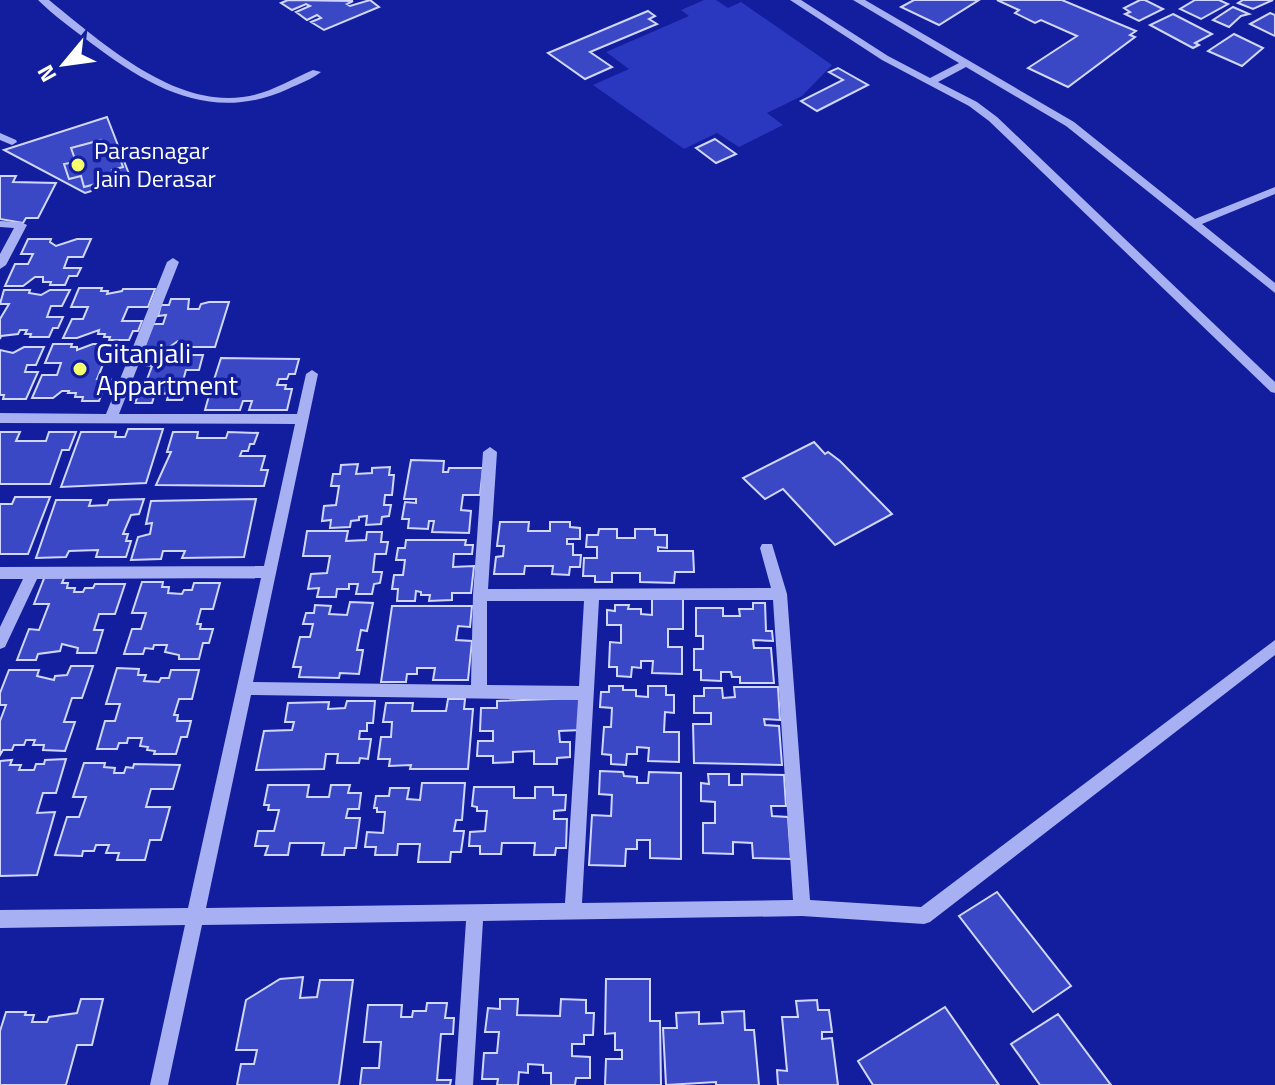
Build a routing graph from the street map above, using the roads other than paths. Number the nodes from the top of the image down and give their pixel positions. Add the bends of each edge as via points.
1 (43, 0) edge
2 (795, 0) edge
3 (858, 0) edge
4 (966, 63) junction
5 (316, 72) dead end
6 (931, 81) junction
7 (0, 136) edge
8 (12, 142) dead end
9 (1275, 190) edge
10 (1195, 223) junction
11 (0, 224) edge
12 (173, 262) dead end
13 (0, 265) edge
14 (1275, 289) edge
15 (312, 374) dead end
16 (1275, 389) edge
17 (0, 418) edge
18 (111, 418) junction
19 (301, 419) junction
20 (490, 452) dead end
21 (767, 548) dead end
22 (33, 572) junction
23 (268, 572) junction
24 (0, 573) edge
25 (592, 594) junction
26 (780, 594) junction
27 (480, 595) junction
28 (0, 643) edge
29 (1275, 646) edge
30 (243, 688) junction
31 (479, 691) junction
32 (586, 693) junction
33 (802, 908) junction
34 (573, 912) junction
35 (475, 913) junction
36 (196, 918) junction
37 (0, 919) edge
38 (159, 1085) edge
39 (464, 1085) edge

1 - 5 street via 170,90 202,101 238,101
2 - 6 street
3 - 4 street
4 - 6 street
4 - 10 street via 1070,124
6 - 16 street via 993,119
7 - 8 street
9 - 10 street
10 - 14 street
11 - 13 street via 21,225
12 - 18 street
15 - 19 street
17 - 18 street
18 - 19 street
19 - 23 street
20 - 27 street
21 - 26 street
22 - 23 street
22 - 24 street
22 - 28 street
23 - 30 street
25 - 26 street
25 - 27 street
25 - 32 street
26 - 33 street
27 - 31 street
29 - 33 street via 924,916
30 - 31 street
30 - 36 street
31 - 32 street
32 - 34 street
33 - 34 street
34 - 35 street
35 - 36 street
35 - 39 street
36 - 37 street
36 - 38 street

